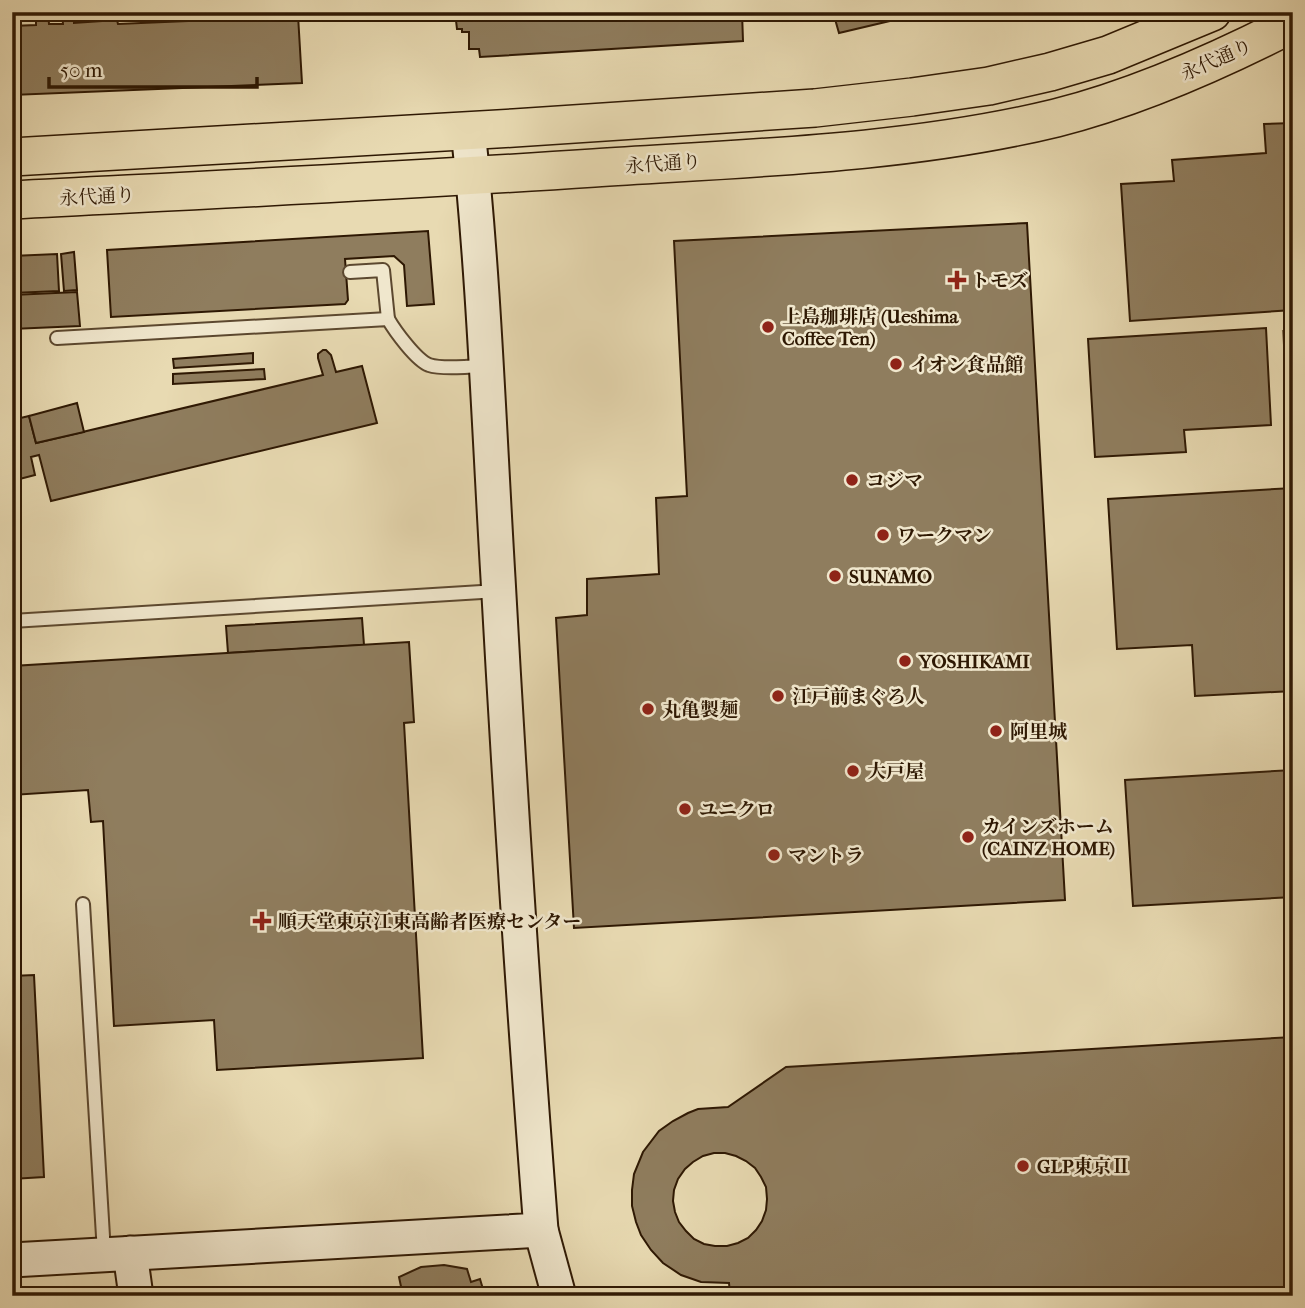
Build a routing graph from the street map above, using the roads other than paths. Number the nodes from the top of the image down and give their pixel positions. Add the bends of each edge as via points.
1 (1212, 12) edge
2 (1293, 23) edge
3 (468, 130) junction
4 (12, 157) edge
5 (473, 176) junction
6 (12, 200) edge
7 (350, 272) dead end
8 (388, 319) junction
9 (57, 338) dead end
10 (485, 365) junction
11 (499, 591) junction
12 (12, 621) edge
13 (83, 904) dead end
14 (541, 1230) junction
15 (117, 1254) junction
16 (12, 1260) edge
17 (136, 1296) edge
18 (559, 1296) edge

1 - 3 main road via 1108,55 989,86 815,108
2 - 5 main road, 永代通り via 1115,99 990,132 819,153
3 - 4 main road
3 - 5 street
5 - 6 main road, 永代通り
5 - 10 street
7 - 8 lane via 383,270
8 - 9 lane
8 - 10 lane via 428,365
10 - 11 street
11 - 12 lane
11 - 14 street
13 - 15 lane
14 - 15 street
14 - 18 street
15 - 16 street
15 - 17 street

